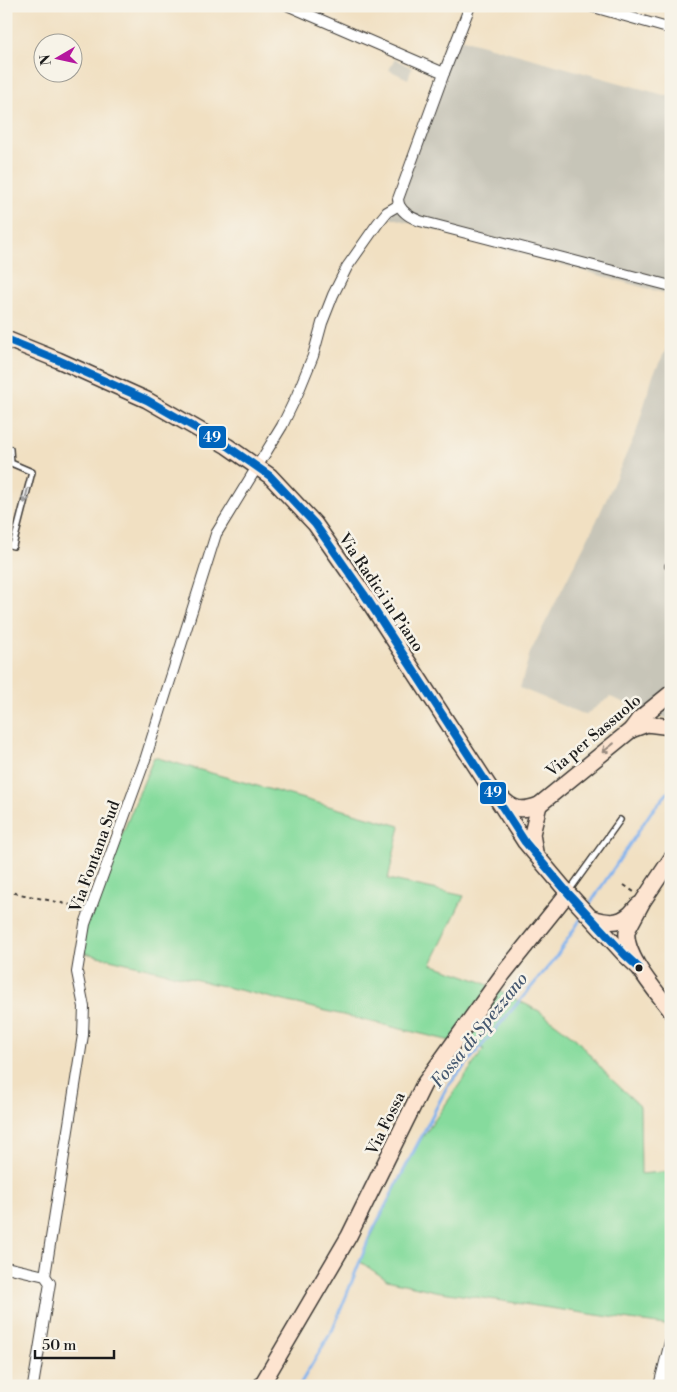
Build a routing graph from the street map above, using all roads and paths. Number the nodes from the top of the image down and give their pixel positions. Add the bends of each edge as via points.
1 (289, 6) edge
2 (470, 6) edge
3 (590, 6) edge
4 (671, 26) edge
5 (444, 73) junction
6 (399, 205) junction
7 (671, 286) edge
8 (6, 339) edge
9 (6, 446) edge
10 (256, 466) junction
11 (6, 544) edge
12 (671, 693) edge
13 (671, 727) edge
14 (630, 730) junction
15 (488, 784) junction
16 (539, 805) junction
17 (620, 820) dead end
18 (535, 854) junction
19 (671, 859) edge
20 (6, 891) edge
21 (568, 893) junction
22 (643, 901) junction
23 (90, 909) junction
24 (597, 921) junction
25 (639, 968) junction
26 (669, 1009) edge
27 (6, 1267) edge
28 (45, 1276) junction
29 (671, 1338) edge
30 (32, 1386) edge
31 (262, 1386) edge
32 (659, 1386) edge

1 - 5 street
2 - 5 street
3 - 4 street via 664,27
5 - 6 street via 398,199
6 - 7 street via 409,216 420,221
6 - 10 street, Via Fontana Sud via 378,223 347,267 322,322 313,356 297,395 282,426
8 - 10 street, Via Radici in Piano via 147,400
9 -> 11 lane via 10,448 11,463 32,472 13,546
10 - 15 street, Via Radici in Piano via 270,476 316,524
10 - 23 street, Via Fontana Sud via 216,534 145,760
12 - 14 street, Via per Sassuolo
13 - 14 street via 647,724
14 -> 16 street, Via per Sassuolo
15 - 16 street via 507,804 517,809
15 - 18 street, Via Radici in Piano
16 - 18 street via 532,834
17 - 21 lane
18 - 21 street, Via Radici in Piano
19 - 22 street
20 - 23 path
21 - 24 street, Via Radici in Piano
21 - 31 street, Via Fossa via 503,974 424,1084 349,1236
22 - 24 street via 618,921
22 - 25 street via 627,936
23 - 28 street, Via Fontana Sud via 77,972 84,1007 83,1035
24 - 25 street, Via Radici in Piano
25 - 26 street
27 - 28 street
28 - 30 street, Via Fontana Sud via 50,1283
29 - 32 street

